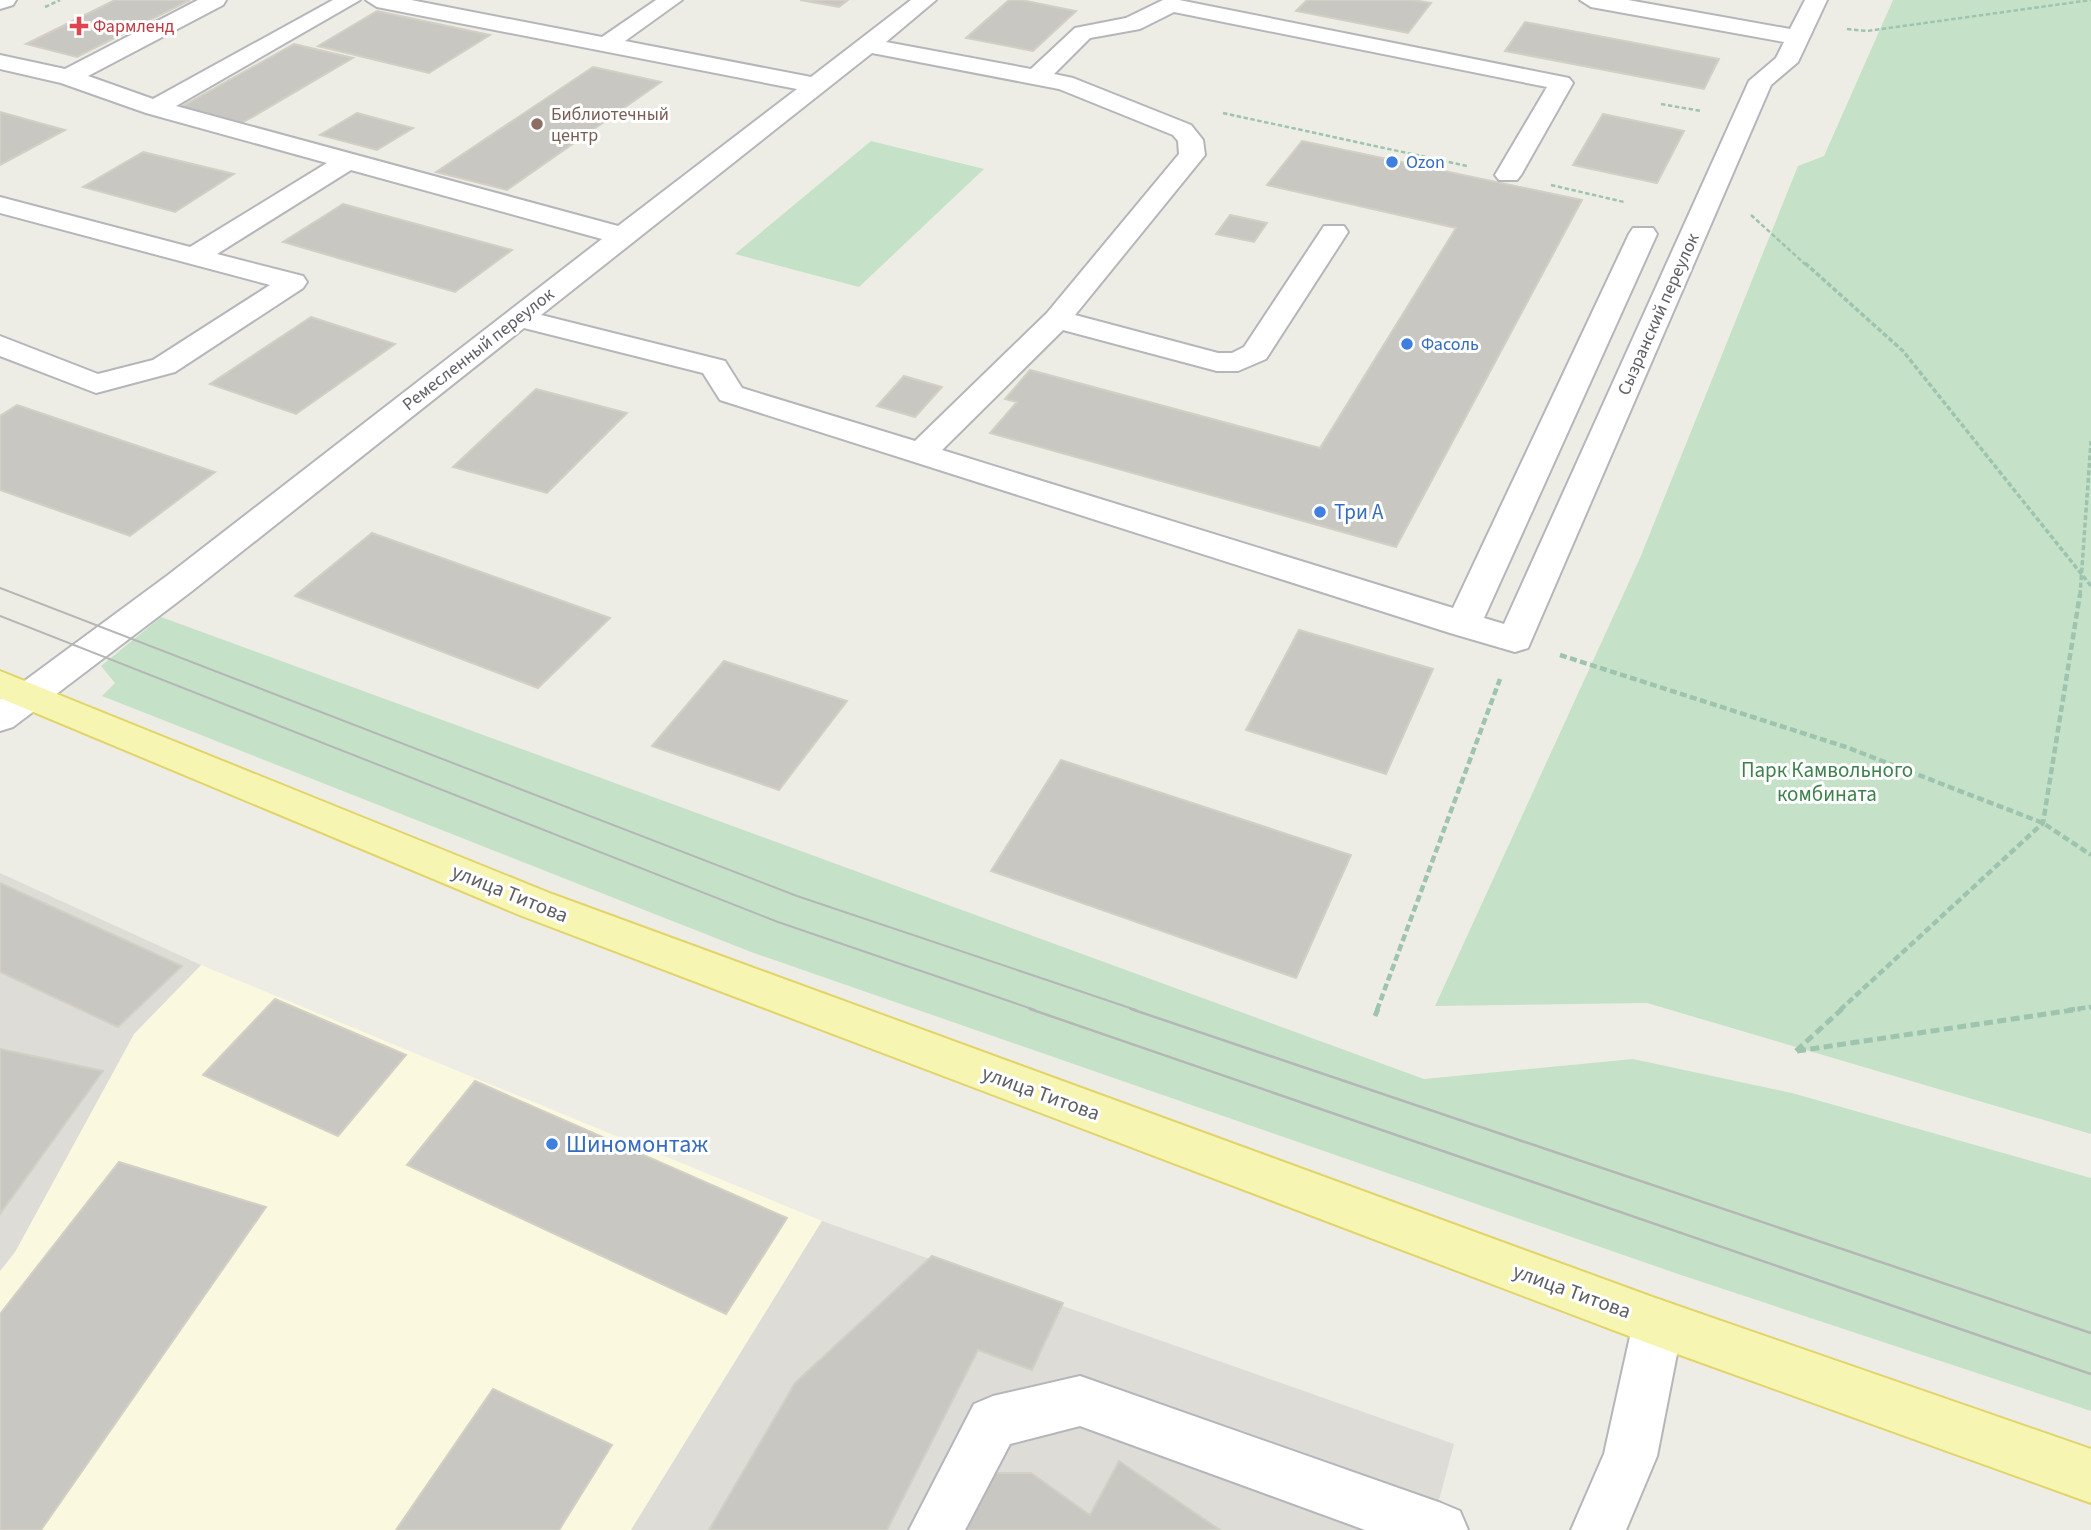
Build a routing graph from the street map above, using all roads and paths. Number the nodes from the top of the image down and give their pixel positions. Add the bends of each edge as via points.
1 (5, 0) edge
2 (215, 0) edge
3 (349, 0) edge
4 (377, 0) edge
5 (671, 0) edge
6 (925, 0) edge
7 (1591, 0) edge
8 (2091, 0) edge
9 (0, 2) edge
10 (1807, 21) edge
11 (606, 44) junction
12 (867, 45) junction
13 (0, 62) edge
14 (68, 77) junction
15 (1035, 79) junction
16 (815, 85) junction
17 (155, 108) junction
18 (1216, 111) dead end
19 (349, 160) junction
20 (1508, 175) junction
21 (1716, 184) junction
22 (0, 205) edge
23 (1700, 219) junction
24 (1334, 232) dead end
25 (1643, 234) dead end
26 (623, 236) junction
27 (196, 255) junction
28 (517, 318) junction
29 (1057, 319) junction
30 (0, 345) edge
31 (2091, 441) edge
32 (920, 454) junction
33 (2083, 574) junction
34 (2091, 586) edge
35 (1463, 625) junction
36 (1515, 640) junction
37 (10, 700) edge
38 (2043, 822) junction
39 (2091, 855) edge
40 (2091, 1007) edge
41 (1375, 1016) dead end
42 (1658, 1323) junction
43 (2091, 1476) edge
44 (936, 1530) edge
45 (1441, 1530) edge
46 (1598, 1530) edge

1 - 9 street
2 - 14 street
3 - 17 street
4 - 11 street
5 - 11 street
6 - 12 street, Ремесленный переулок
7 - 10 street
8 - 10 path via 1867,31
10 - 21 street, Сызранский переулок via 1786,62 1761,81
11 - 16 street
12 - 15 street
12 - 16 street, Ремесленный переулок
13 - 14 street
14 - 17 street
15 - 20 street via 1083,33 1132,24 1171,5 1561,83
15 - 29 street via 1065,83 1182,130 1190,140 1192,155
16 - 26 street, Ремесленный переулок
17 - 19 street
18 - 20 path
19 - 26 street
19 - 27 street
20 - 23 path
21 - 23 street, Сызранский переулок
21 - 33 path via 1903,351
22 - 27 street
23 - 36 street, Сызранский переулок
24 - 29 street via 1255,353 1238,362 1217,362
25 - 35 street
26 - 28 street, Ремесленный переулок
27 - 30 street via 293,282 164,366 96,384
28 - 32 street via 714,368 731,394
28 - 37 street, Ремесленный переулок
29 - 32 street
31 - 33 path
32 - 35 street
33 - 34 path
33 - 38 path
35 - 36 street
36 - 38 path via 1846,747
36 - 41 path
37 - 42 main road, улица Титова via 537,905
38 - 39 path
38 - 40 path via 1796,1051
42 - 43 main road, улица Титова
42 - 46 street via 1630,1456
44 - 45 street via 993,1422 1080,1401

